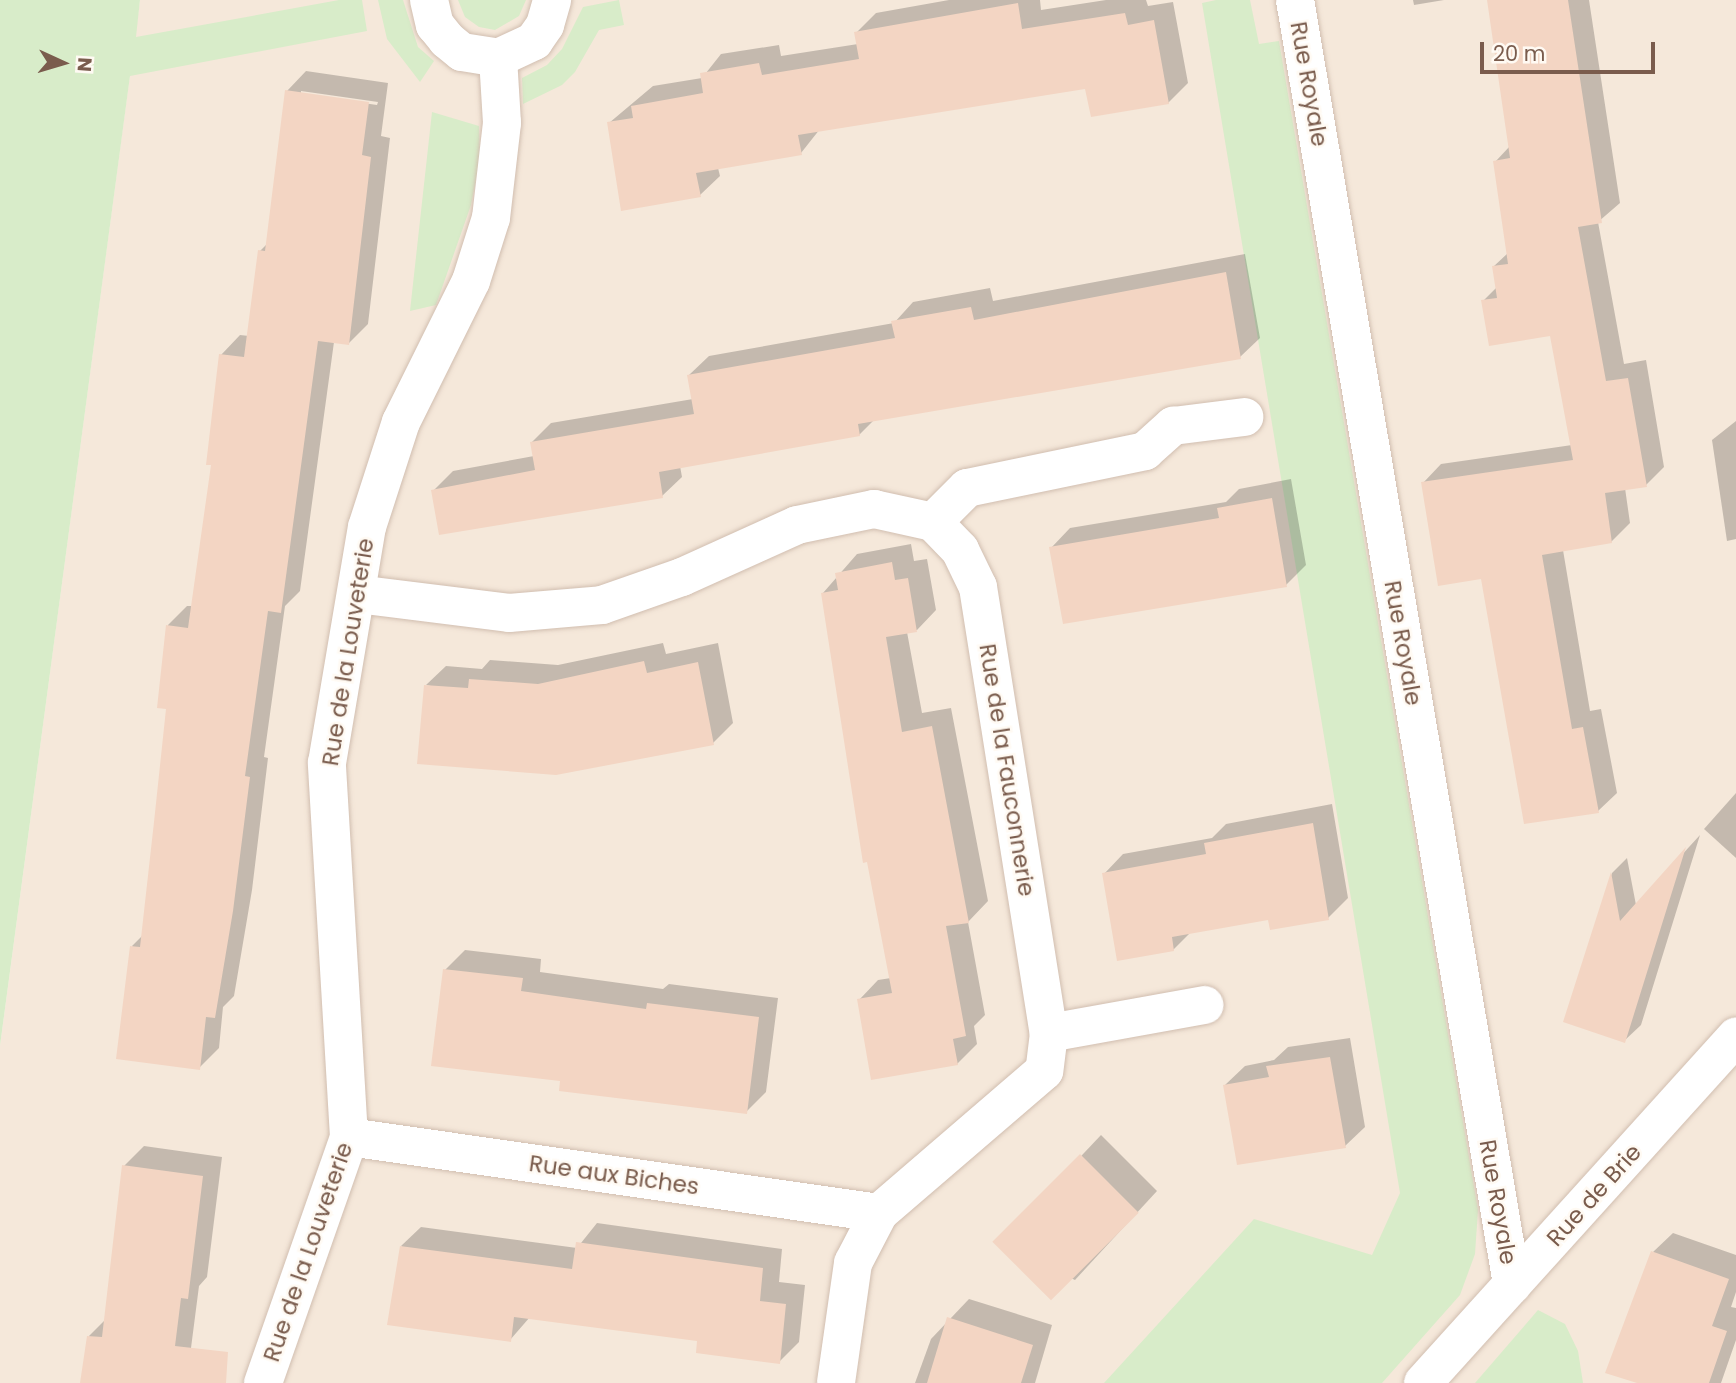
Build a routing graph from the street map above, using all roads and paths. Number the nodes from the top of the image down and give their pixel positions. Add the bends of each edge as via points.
1 (429, 0) edge
2 (552, 0) edge
3 (1295, 0) edge
4 (498, 58) junction
5 (1244, 417) dead end
6 (933, 522) junction
7 (357, 594) junction
8 (1204, 1005) dead end
9 (1049, 1033) junction
10 (1736, 1037) edge
11 (349, 1137) junction
12 (879, 1213) junction
13 (1512, 1285) junction
14 (263, 1383) edge
15 (836, 1383) edge
16 (1423, 1383) edge

1 - 4 street via 435,25 447,40 462,52
2 - 4 street via 545,25 534,41
3 - 13 street, Rue Royale
4 - 7 street, Rue de la Louveterie via 502,123 491,218 471,281 401,422 367,527
5 - 6 street via 1173,426 1145,451 967,488
6 - 7 street via 874,509 797,525 682,577 602,605 509,613
6 - 9 street, Rue de la Fauconnerie via 960,550 978,587
7 - 11 street, Rue de la Louveterie via 327,763
8 - 9 street
9 - 12 street, Rue de la Fauconnerie via 1044,1071
10 - 13 street, Rue de Brie
11 - 12 street, Rue aux Biches
11 - 14 street, Rue de la Louveterie
12 - 15 street, Rue de la Fauconnerie via 853,1263
13 - 16 street, Rue de Brie

